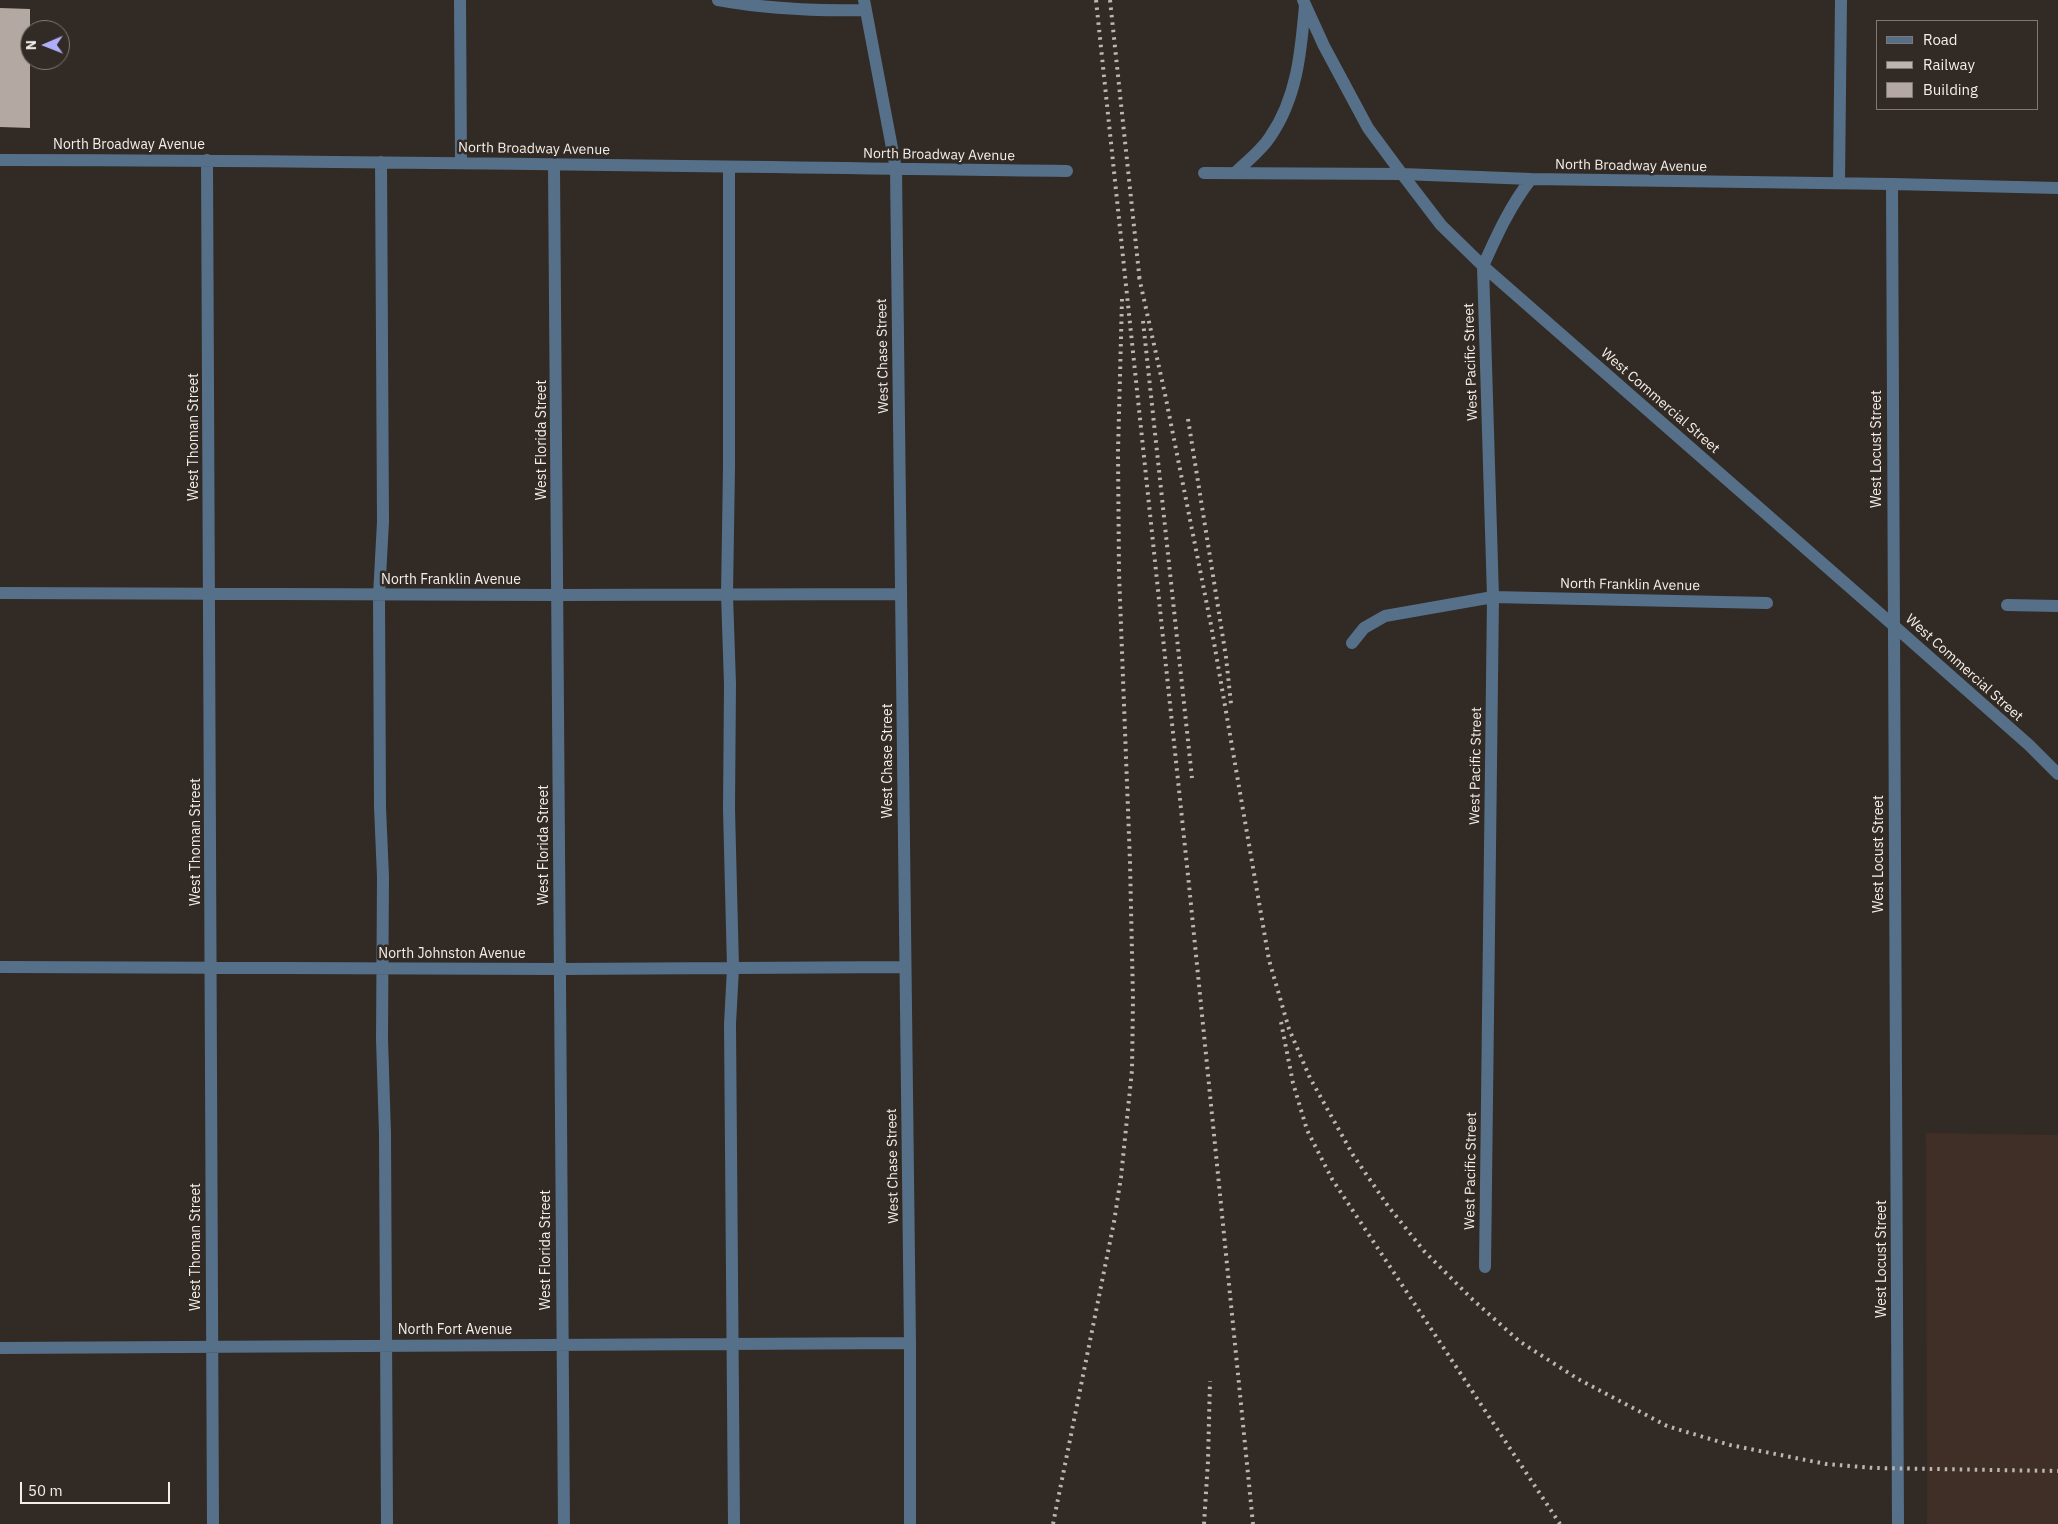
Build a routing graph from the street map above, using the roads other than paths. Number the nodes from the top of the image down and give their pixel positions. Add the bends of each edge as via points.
1 (460, 0) edge
2 (718, 0) edge
3 (1841, 0) edge
4 (1304, 3) edge
5 (865, 5) edge
6 (0, 160) edge
7 (207, 160) junction
8 (381, 162) junction
9 (461, 162) junction
10 (554, 166) junction
11 (728, 167) junction
12 (896, 169) junction
13 (1067, 171) dead end
14 (1204, 173) dead end
15 (1235, 173) junction
16 (1402, 174) junction
17 (1530, 179) junction
18 (1839, 183) junction
19 (1892, 184) junction
20 (2058, 188) edge
21 (1484, 266) junction
22 (0, 593) edge
23 (210, 594) junction
24 (902, 594) junction
25 (379, 595) junction
26 (558, 595) junction
27 (727, 595) junction
28 (1492, 596) junction
29 (1767, 603) dead end
30 (2007, 605) dead end
31 (2058, 606) edge
32 (1893, 625) junction
33 (1352, 643) dead end
34 (2058, 774) edge
35 (0, 967) edge
36 (905, 967) junction
37 (211, 968) junction
38 (733, 968) junction
39 (382, 969) junction
40 (560, 969) junction
41 (1485, 1267) dead end
42 (910, 1343) junction
43 (734, 1344) junction
44 (562, 1345) junction
45 (386, 1346) junction
46 (211, 1347) junction
47 (0, 1348) edge
48 (213, 1524) edge
49 (387, 1524) edge
50 (564, 1524) edge
51 (734, 1524) edge
52 (910, 1524) edge
53 (1898, 1524) edge

1 - 9 street
2 - 5 street via 799,10
3 - 18 street
4 - 15 street via 1300,59 1290,101 1270,138
4 - 16 street, West Commercial Street via 1368,128
5 - 12 street, West Chase Street
6 - 7 street, North Broadway Avenue
7 - 8 street, North Broadway Avenue
7 - 23 street, West Thoman Street
8 - 9 street, North Broadway Avenue
8 - 25 street via 383,522
9 - 10 street, North Broadway Avenue
10 - 11 street, North Broadway Avenue
10 - 26 street, West Florida Street
11 - 12 street, North Broadway Avenue
11 - 27 street
12 - 13 street, North Broadway Avenue
12 - 24 street, West Chase Street
14 - 15 street, North Broadway Avenue
15 - 16 street, North Broadway Avenue
16 - 17 street, North Broadway Avenue
16 - 21 street, West Commercial Street via 1442,226
17 - 18 street, North Broadway Avenue
17 - 21 street via 1515,200
18 - 19 street, North Broadway Avenue
19 - 20 street, North Broadway Avenue
19 - 32 street, West Locust Street
21 - 28 street, West Pacific Street
21 - 32 street, West Commercial Street
22 - 23 street, North Franklin Avenue
23 - 25 street, North Franklin Avenue
23 - 37 street, West Thoman Street
24 - 27 street, North Franklin Avenue
24 - 36 street, West Chase Street
25 - 26 street, North Franklin Avenue
25 - 39 street
26 - 27 street, North Franklin Avenue
26 - 40 street, West Florida Street
27 - 38 street
28 - 29 street, North Franklin Avenue
28 - 33 street, North Franklin Avenue via 1385,616 1364,628
28 - 41 street, West Pacific Street
30 - 31 street
32 - 34 street, West Commercial Street
32 - 53 street, West Locust Street
35 - 37 street, North Johnston Avenue
36 - 38 street, North Johnston Avenue
36 - 42 street, West Chase Street
37 - 39 street, North Johnston Avenue
37 - 46 street, West Thoman Street
38 - 40 street, North Johnston Avenue
38 - 43 street via 730,1024
39 - 40 street, North Johnston Avenue
39 - 45 street
40 - 44 street, West Florida Street
42 - 43 street, North Fort Avenue
42 - 52 street, West Chase Street
43 - 44 street, North Fort Avenue
43 - 51 street
44 - 45 street, North Fort Avenue
44 - 50 street, West Florida Street
45 - 46 street, North Fort Avenue
45 - 49 street
46 - 47 street, North Fort Avenue
46 - 48 street, West Thoman Street

